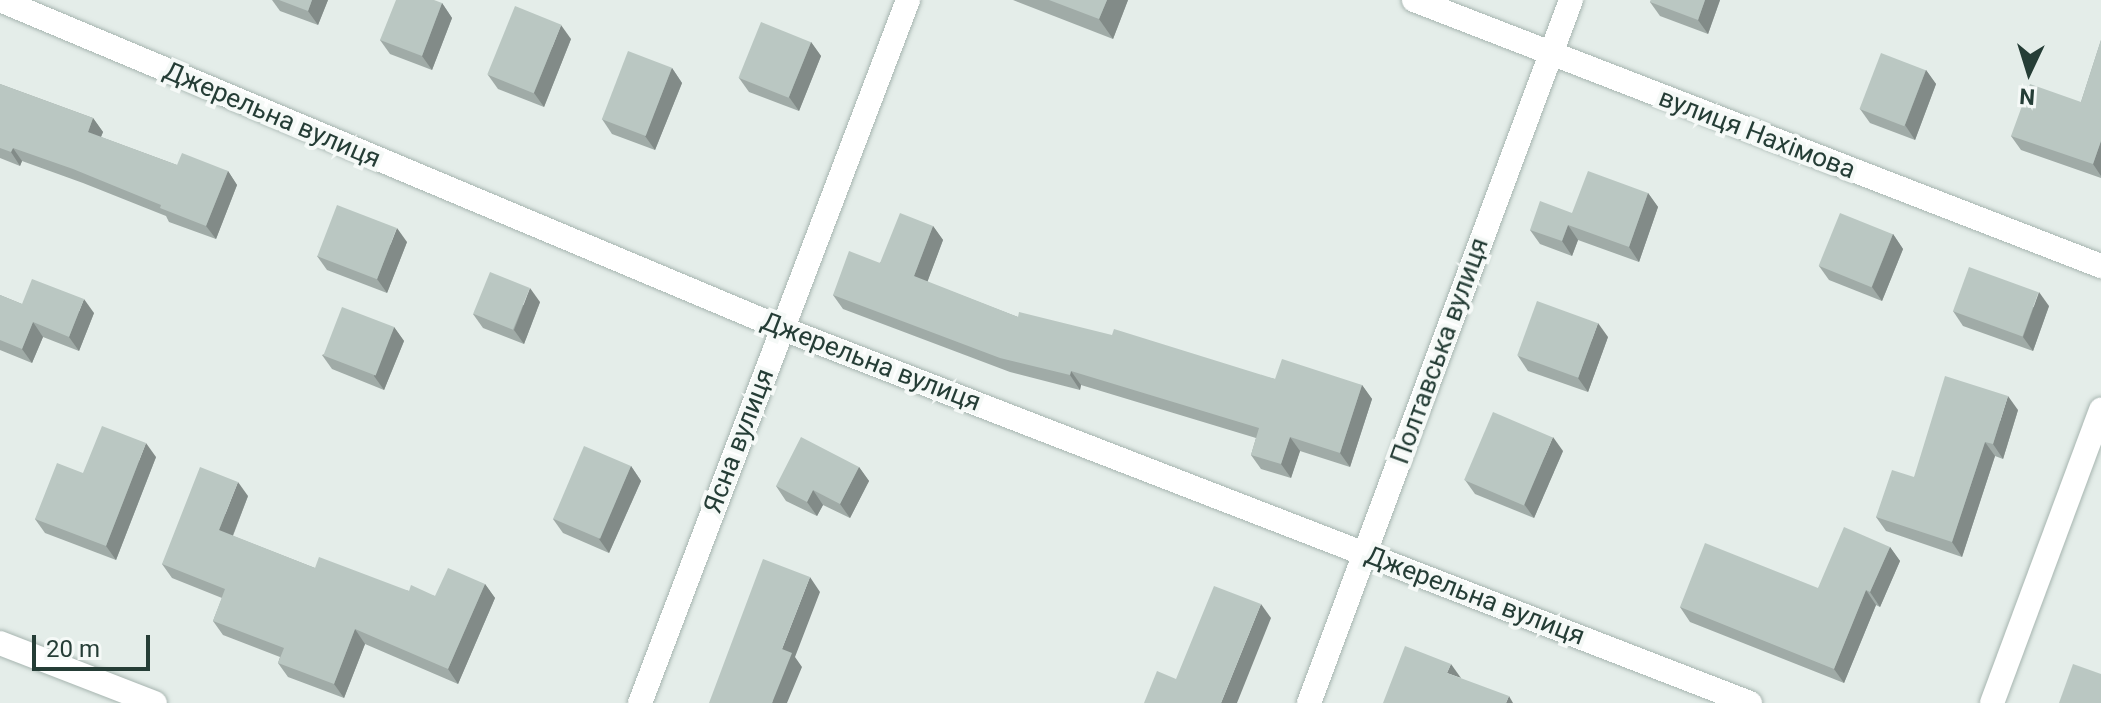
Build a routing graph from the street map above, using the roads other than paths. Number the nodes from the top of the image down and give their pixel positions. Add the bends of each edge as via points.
1 (0, 0) edge
2 (908, 0) edge
3 (1414, 0) edge
4 (1571, 0) edge
5 (1550, 54) junction
6 (2101, 266) edge
7 (781, 328) junction
8 (2101, 410) edge
9 (1365, 554) junction
10 (0, 643) edge
11 (155, 703) edge
12 (640, 703) edge
13 (1309, 703) edge
14 (1750, 703) edge
15 (1992, 703) edge

1 - 7 street, Джерельна вулиця
2 - 7 street, Ясна вулиця
3 - 5 street, вулиця Нахімова
4 - 5 street, Полтавська вулиця
5 - 6 street, вулиця Нахімова
5 - 9 street, Полтавська вулиця
7 - 9 street, Джерельна вулиця
7 - 12 street, Ясна вулиця
8 - 15 street
9 - 13 street, Полтавська вулиця
9 - 14 street, Джерельна вулиця
10 - 11 street

